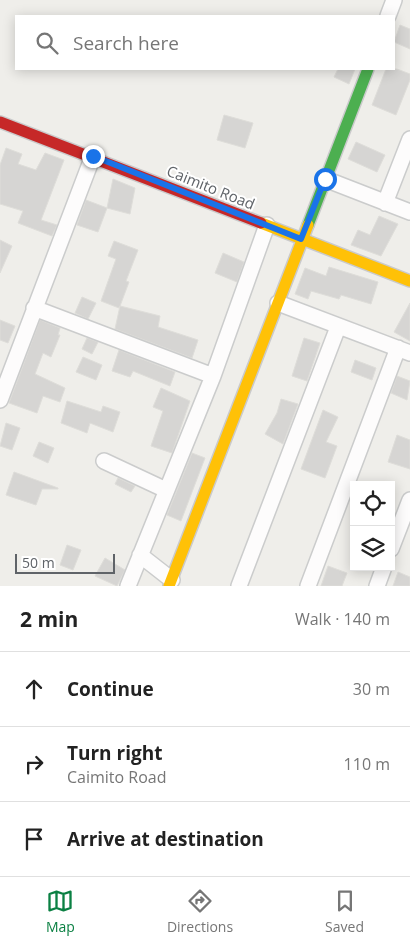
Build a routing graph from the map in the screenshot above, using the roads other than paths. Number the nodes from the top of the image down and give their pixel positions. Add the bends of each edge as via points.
1 (394, 0) edge
2 (388, 15) edge
3 (368, 70) edge
4 (0, 122) edge
5 (410, 139) edge
6 (93, 156) junction
7 (325, 179) junction
8 (385, 203) junction
9 (410, 212) edge
10 (267, 225) junction
11 (301, 239) junction
12 (410, 281) edge
13 (278, 303) junction
14 (34, 308) junction
15 (338, 327) junction
16 (404, 350) edge
17 (213, 376) junction
18 (0, 400) edge
19 (104, 461) dead end
20 (166, 490) junction
21 (410, 500) edge
22 (395, 539) edge
23 (140, 556) junction
24 (383, 571) edge
25 (170, 583) edge
26 (128, 586) edge
27 (239, 586) edge
28 (308, 586) edge
29 (377, 586) edge

1 - 2 street
3 - 7 street
4 - 6 street, Caimito Road
5 - 8 street
6 - 10 street, Caimito Road
6 - 14 street
7 - 8 street
7 - 11 street
8 - 9 street
10 - 11 street, Caimito Road
10 - 17 street
11 - 12 street, Caimito Road
11 - 13 street
13 - 15 street
13 - 25 street
14 - 17 street
14 - 18 street
15 - 16 street
15 - 27 street
16 - 28 street
17 - 20 street
19 - 20 street
20 - 23 street
21 - 22 street
23 - 25 street
23 - 26 street
24 - 29 street

